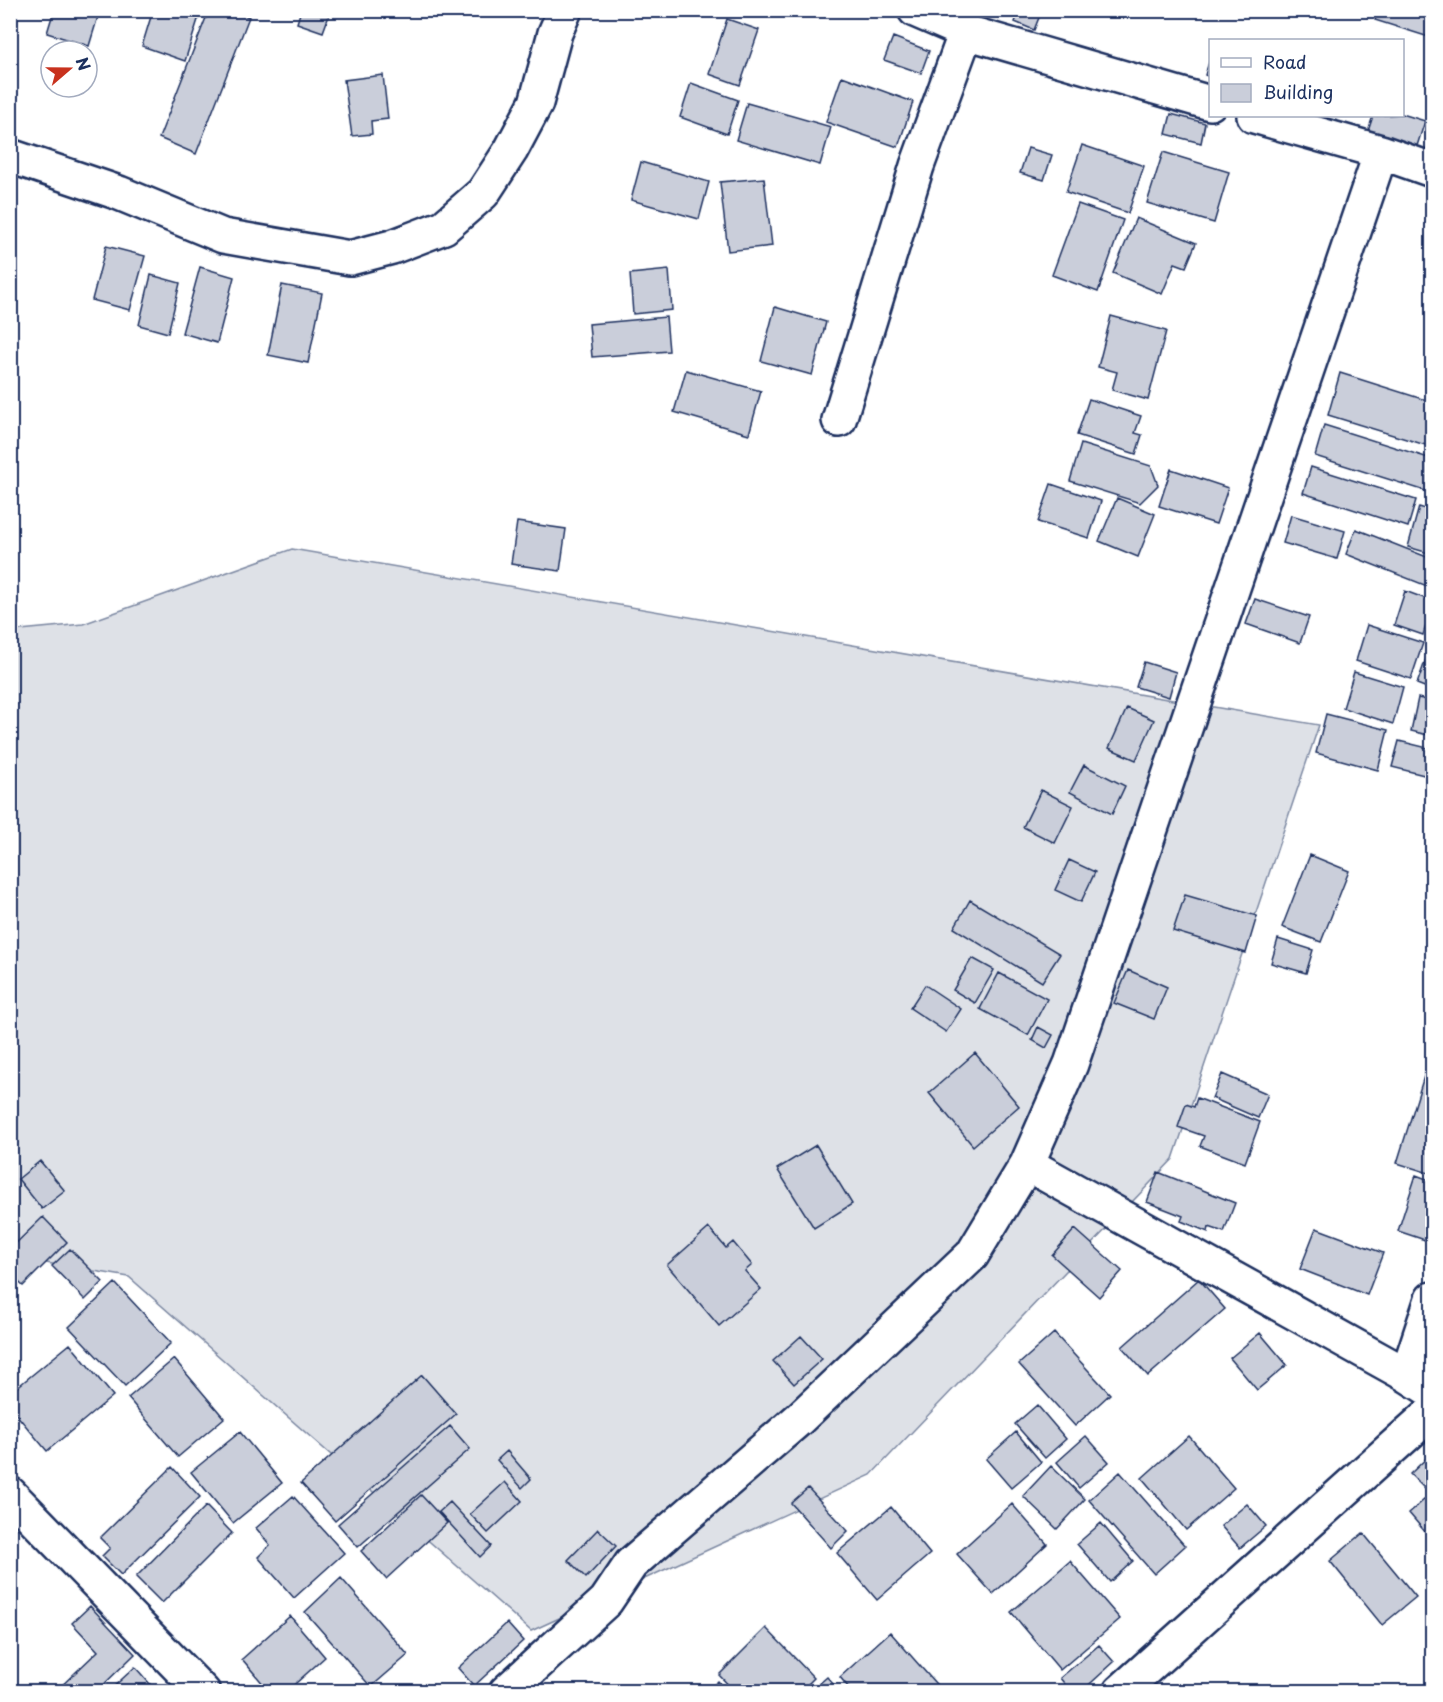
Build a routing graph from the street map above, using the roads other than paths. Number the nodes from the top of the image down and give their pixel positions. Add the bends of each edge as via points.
1 (565, 10) edge
2 (915, 10) edge
3 (966, 32) junction
4 (1209, 103) edge
5 (1258, 117) edge
6 (1381, 152) junction
7 (10, 156) edge
8 (1432, 170) edge
9 (839, 420) dead end
10 (1027, 1164) junction
11 (1432, 1299) edge
12 (1420, 1383) edge
13 (1432, 1412) edge
14 (10, 1494) edge
15 (203, 1692) edge
16 (506, 1692) edge
17 (1120, 1692) edge

1 - 7 street via 536,103 483,193 444,227 392,247 350,258 223,236 119,193
2 - 3 street
3 - 4 street
3 - 9 street via 917,166
5 - 6 street
6 - 8 street
6 - 10 street via 1071,1065
10 - 12 street
10 - 16 street via 972,1255 798,1419 632,1564 606,1601
11 - 12 street
13 - 17 street
14 - 15 street

